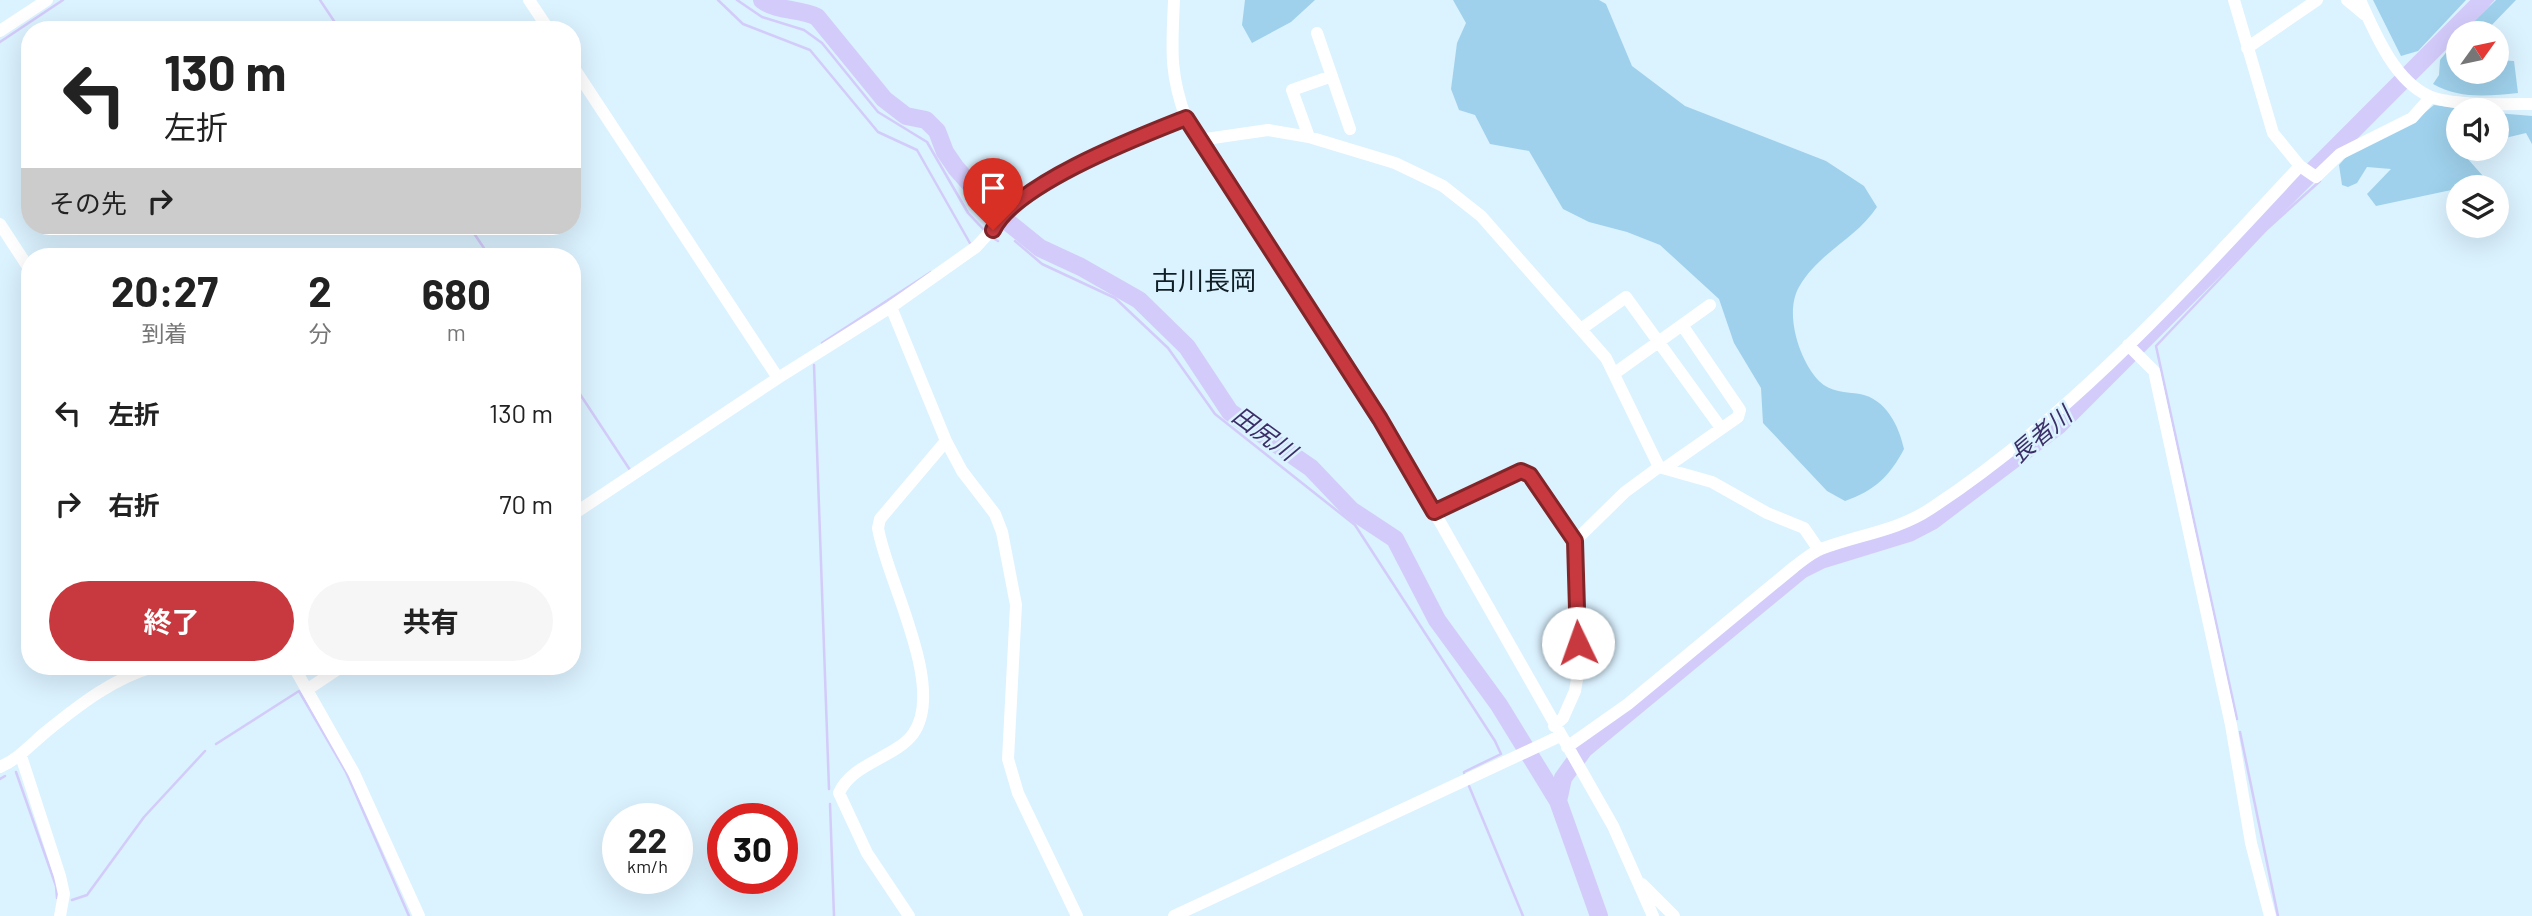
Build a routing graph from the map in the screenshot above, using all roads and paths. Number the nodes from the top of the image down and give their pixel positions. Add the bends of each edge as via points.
1 (47, 0) edge
2 (529, 0) edge
3 (1174, 0) edge
4 (2234, 0) edge
5 (2317, 0) edge
6 (2347, 0) edge
7 (2360, 0) edge
8 (2368, 18) junction
9 (543, 21) edge
10 (0, 31) edge
11 (1317, 33) dead end
12 (2247, 48) junction
13 (1332, 76) junction
14 (581, 79) edge
15 (2431, 97) junction
16 (2532, 104) edge
17 (1186, 118) junction
18 (1350, 129) dead end
19 (1309, 137) junction
20 (1199, 140) junction
21 (2305, 171) junction
22 (0, 224) edge
23 (21, 256) edge
24 (1710, 305) dead end
25 (891, 307) junction
26 (1682, 325) junction
27 (1581, 328) junction
28 (1659, 342) junction
29 (2133, 348) junction
30 (1615, 373) junction
31 (778, 379) junction
32 (1721, 428) junction
33 (946, 441) junction
34 (1662, 468) junction
35 (581, 509) edge
36 (1434, 512) junction
37 (1575, 541) junction
38 (1819, 550) junction
39 (131, 675) edge
40 (299, 675) edge
41 (329, 675) edge
42 (308, 689) junction
43 (1563, 740) junction
44 (21, 756) junction
45 (0, 767) edge
46 (1640, 881) junction
47 (60, 916) edge
48 (419, 916) edge
49 (909, 916) edge
50 (1077, 916) edge
51 (1174, 916) edge
52 (1653, 916) edge
53 (1674, 916) edge
54 (2270, 916) edge

1 - 10 street
2 - 9 street
3 - 17 street via 1171,61
4 - 12 street
5 - 12 street
6 - 8 street
7 - 8 street
8 - 15 street via 2392,63
11 - 13 street
12 - 21 street via 2273,133
13 - 18 street
13 - 19 street via 1293,90
14 - 31 street
15 - 16 street
15 - 21 street via 2412,118 2340,154 2316,177
17 - 20 street
17 - 25 street via 1060,175 1021,198 976,247
19 - 20 street via 1268,130
19 - 27 street via 1395,163 1443,186 1481,216
20 - 36 street via 1380,419
21 - 29 street
22 - 23 street
24 - 26 street
25 - 31 street
25 - 33 street
26 - 28 street
26 - 32 street via 1739,405 1738,416
27 - 28 street via 1626,297
27 - 30 street
28 - 30 street
28 - 32 street
29 - 38 street via 2035,433 1929,510 1902,524
29 - 54 street via 2154,371
30 - 34 street
31 - 35 street
32 - 34 street
33 - 49 street via 880,519 878,528 921,668 921,721 904,745 876,758 839,793 867,853
33 - 50 street via 1002,532 1016,605 1008,759 1018,793
34 - 37 street via 1625,492
34 - 38 street via 1721,485 1767,513 1804,528
36 - 37 street via 1521,471 1530,475
36 - 43 street
37 - 43 street via 1579,668 1576,691 1563,718
38 - 43 street via 1628,704
39 - 44 street via 69,713
40 - 42 street
41 - 42 street
42 - 48 street via 354,773
43 - 46 street
43 - 51 street via 1538,747
44 - 45 street
44 - 47 street via 60,876 64,894
46 - 52 street
46 - 53 street

